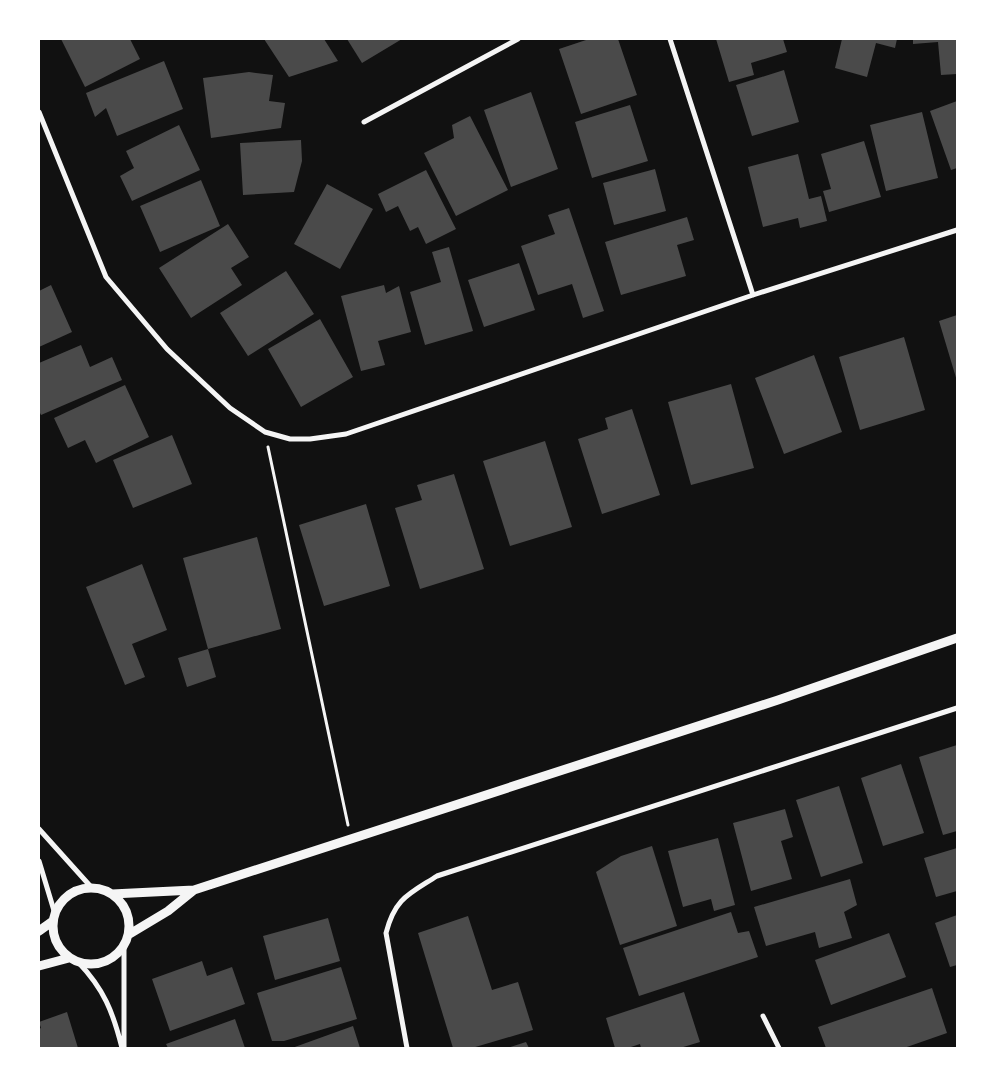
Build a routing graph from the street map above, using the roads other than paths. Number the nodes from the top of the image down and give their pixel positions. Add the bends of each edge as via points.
1 (518, 39) edge
2 (670, 39) edge
3 (39, 112) edge
4 (364, 122) dead end
5 (957, 230) edge
6 (753, 296) junction
7 (957, 638) edge
8 (957, 708) edge
9 (39, 829) edge
10 (39, 861) edge
11 (92, 888) junction
12 (194, 890) junction
13 (112, 894) junction
14 (54, 917) junction
15 (39, 931) edge
16 (128, 935) junction
17 (124, 946) junction
18 (73, 960) junction
19 (39, 966) edge
20 (763, 1016) dead end
21 (123, 1048) edge
22 (407, 1048) edge
23 (779, 1048) edge

1 - 4 street
2 - 6 street
3 - 6 street via 106,277 167,349 230,408 265,432 290,439 346,434
5 - 6 street
7 - 12 street via 778,700
8 - 22 street via 437,876 404,897 391,914 386,933
9 - 11 street
10 - 14 street
11 - 13 street
11 - 14 street via 80,889 69,895
12 - 13 street
12 - 16 street via 168,911
13 - 16 street via 126,912
14 - 15 street
14 - 18 street via 56,941
16 - 17 street
17 - 18 street via 108,960 88,964
17 - 21 street
18 - 19 street
18 - 21 street via 95,980 107,1000
20 - 23 street

